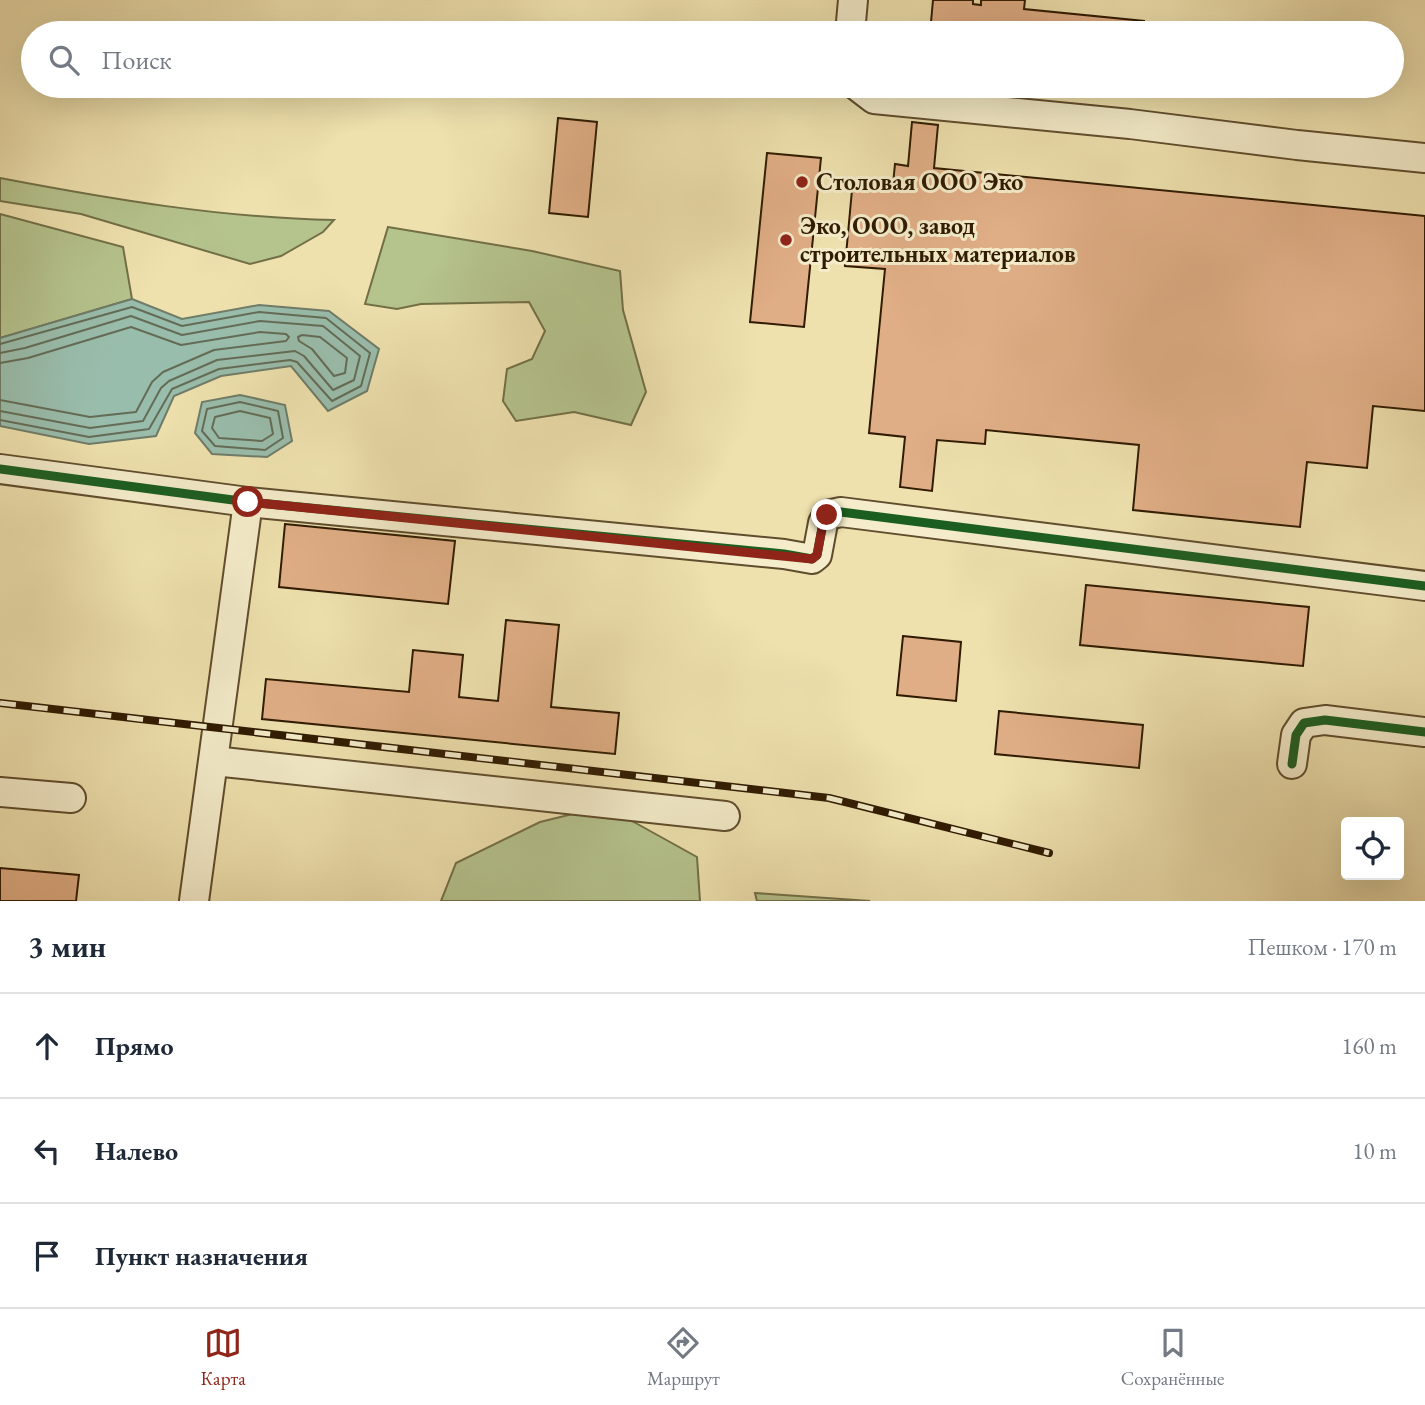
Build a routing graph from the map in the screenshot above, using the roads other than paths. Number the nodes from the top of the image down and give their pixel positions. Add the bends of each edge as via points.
1 (853, 0) edge
2 (851, 21) edge
3 (873, 98) edge
4 (1425, 158) edge
5 (0, 469) edge
6 (248, 502) junction
7 (1425, 586) edge
8 (1425, 732) edge
9 (214, 761) junction
10 (1292, 764) dead end
11 (0, 792) edge
12 (71, 798) dead end
13 (725, 816) dead end
14 (194, 901) edge

1 - 2 street
3 - 4 street
5 - 6 street
6 - 7 street via 812,559 827,515 841,512
6 - 9 street
8 - 10 street via 1325,720 1304,723 1296,735
9 - 13 street
9 - 14 street
11 - 12 street

